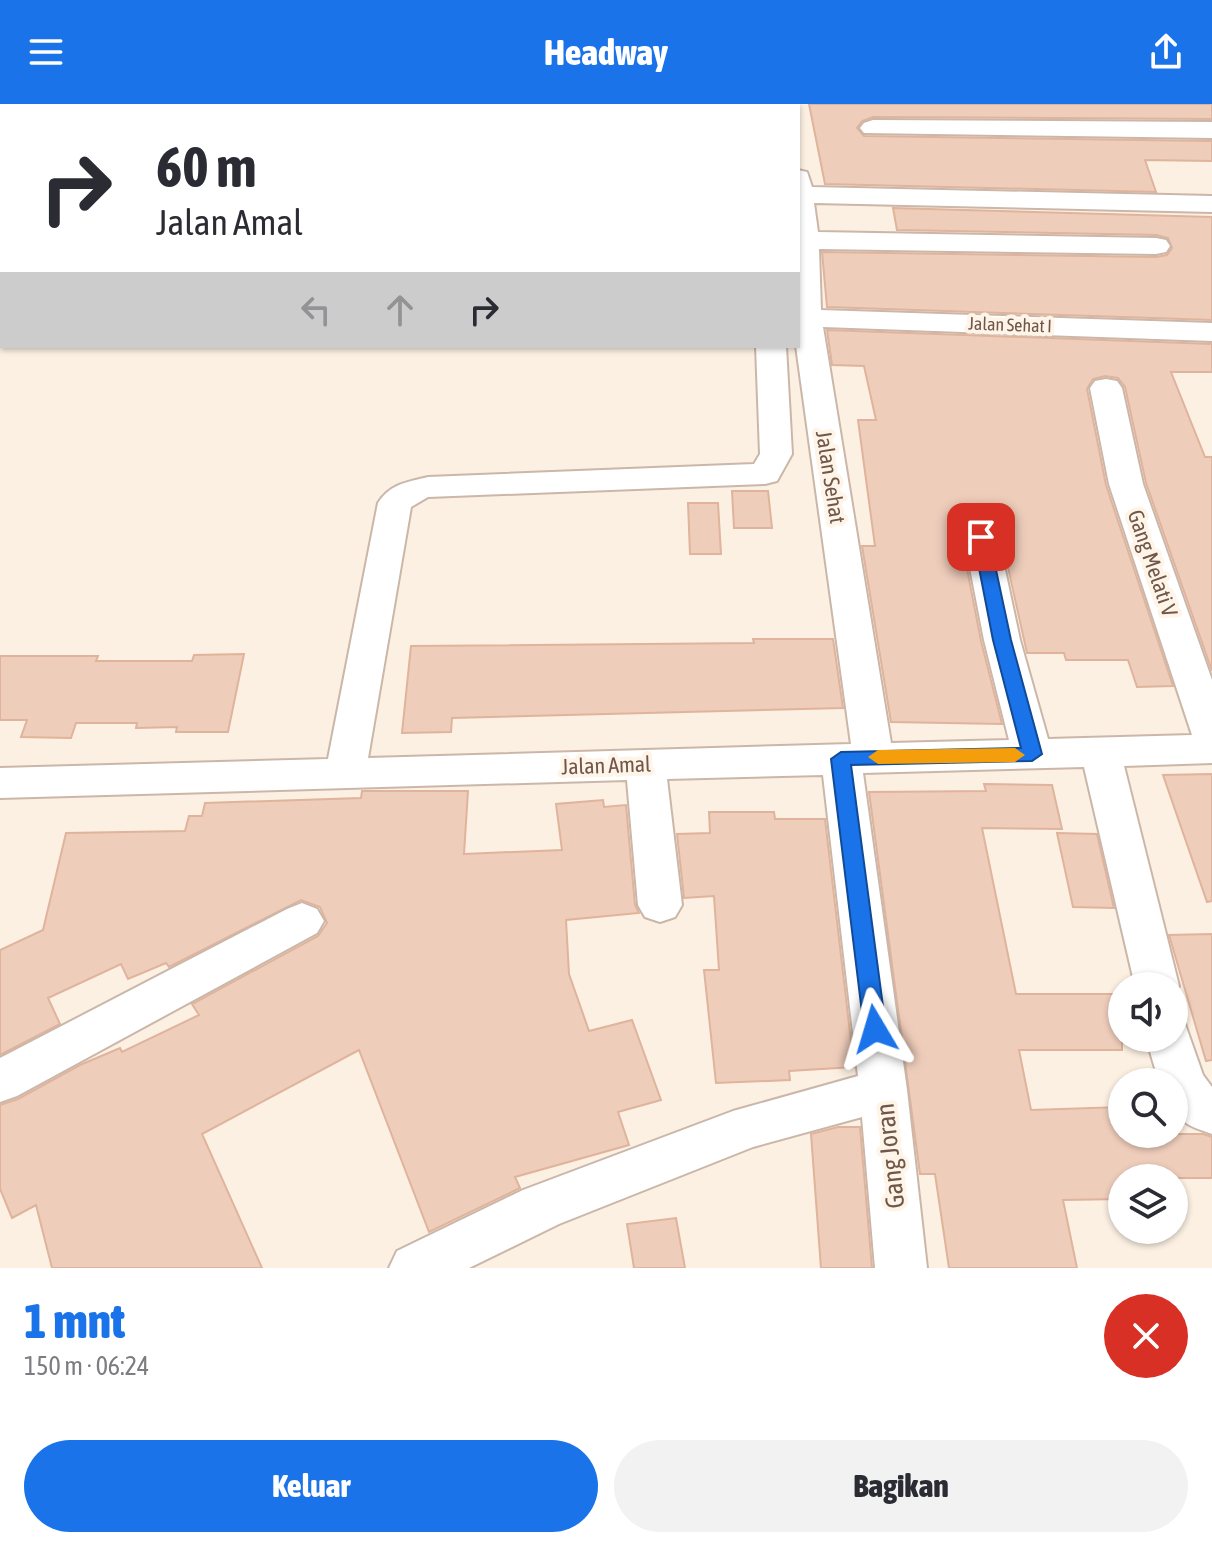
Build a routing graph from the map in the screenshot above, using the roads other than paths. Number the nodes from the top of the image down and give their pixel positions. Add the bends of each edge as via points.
1 (948, 115) edge
2 (873, 128) dead end
3 (1212, 130) edge
4 (800, 186) edge
5 (800, 195) edge
6 (1212, 204) edge
7 (805, 240) junction
8 (1156, 246) dead end
9 (807, 318) junction
10 (1212, 332) edge
11 (771, 348) edge
12 (1106, 388) dead end
13 (981, 537) dead end
14 (1212, 735) edge
15 (1212, 749) edge
16 (1101, 753) junction
17 (1032, 754) junction
18 (857, 758) junction
19 (645, 764) junction
20 (345, 773) junction
21 (0, 783) edge
22 (660, 905) dead end
23 (302, 921) dead end
24 (1154, 972) edge
25 (1172, 1052) edge
26 (0, 1081) edge
27 (883, 1090) junction
28 (1212, 1113) edge
29 (415, 1268) edge
30 (901, 1268) edge

1 - 2 street
1 - 3 street
4 - 6 street
5 - 7 street, Jalan Sehat
7 - 8 street
7 - 9 street, Jalan Sehat
9 - 10 street, Jalan Sehat I
9 - 18 street, Jalan Sehat
11 - 20 street via 776,454 765,474 428,487 408,492 395,503
12 - 14 street, Gang Melati V via 1126,484
13 - 17 street
15 - 16 street, Jalan Amal
16 - 17 street, Jalan Amal
16 - 24 street
17 - 18 street, Jalan Amal
18 - 19 street, Jalan Amal
18 - 27 street, Gang Joran
19 - 20 street, Jalan Amal
19 - 22 street
20 - 21 street, Jalan Amal
23 - 26 street
25 - 28 street via 1187,1092
27 - 29 street via 750,1126 541,1207
27 - 30 street, Gang Joran

